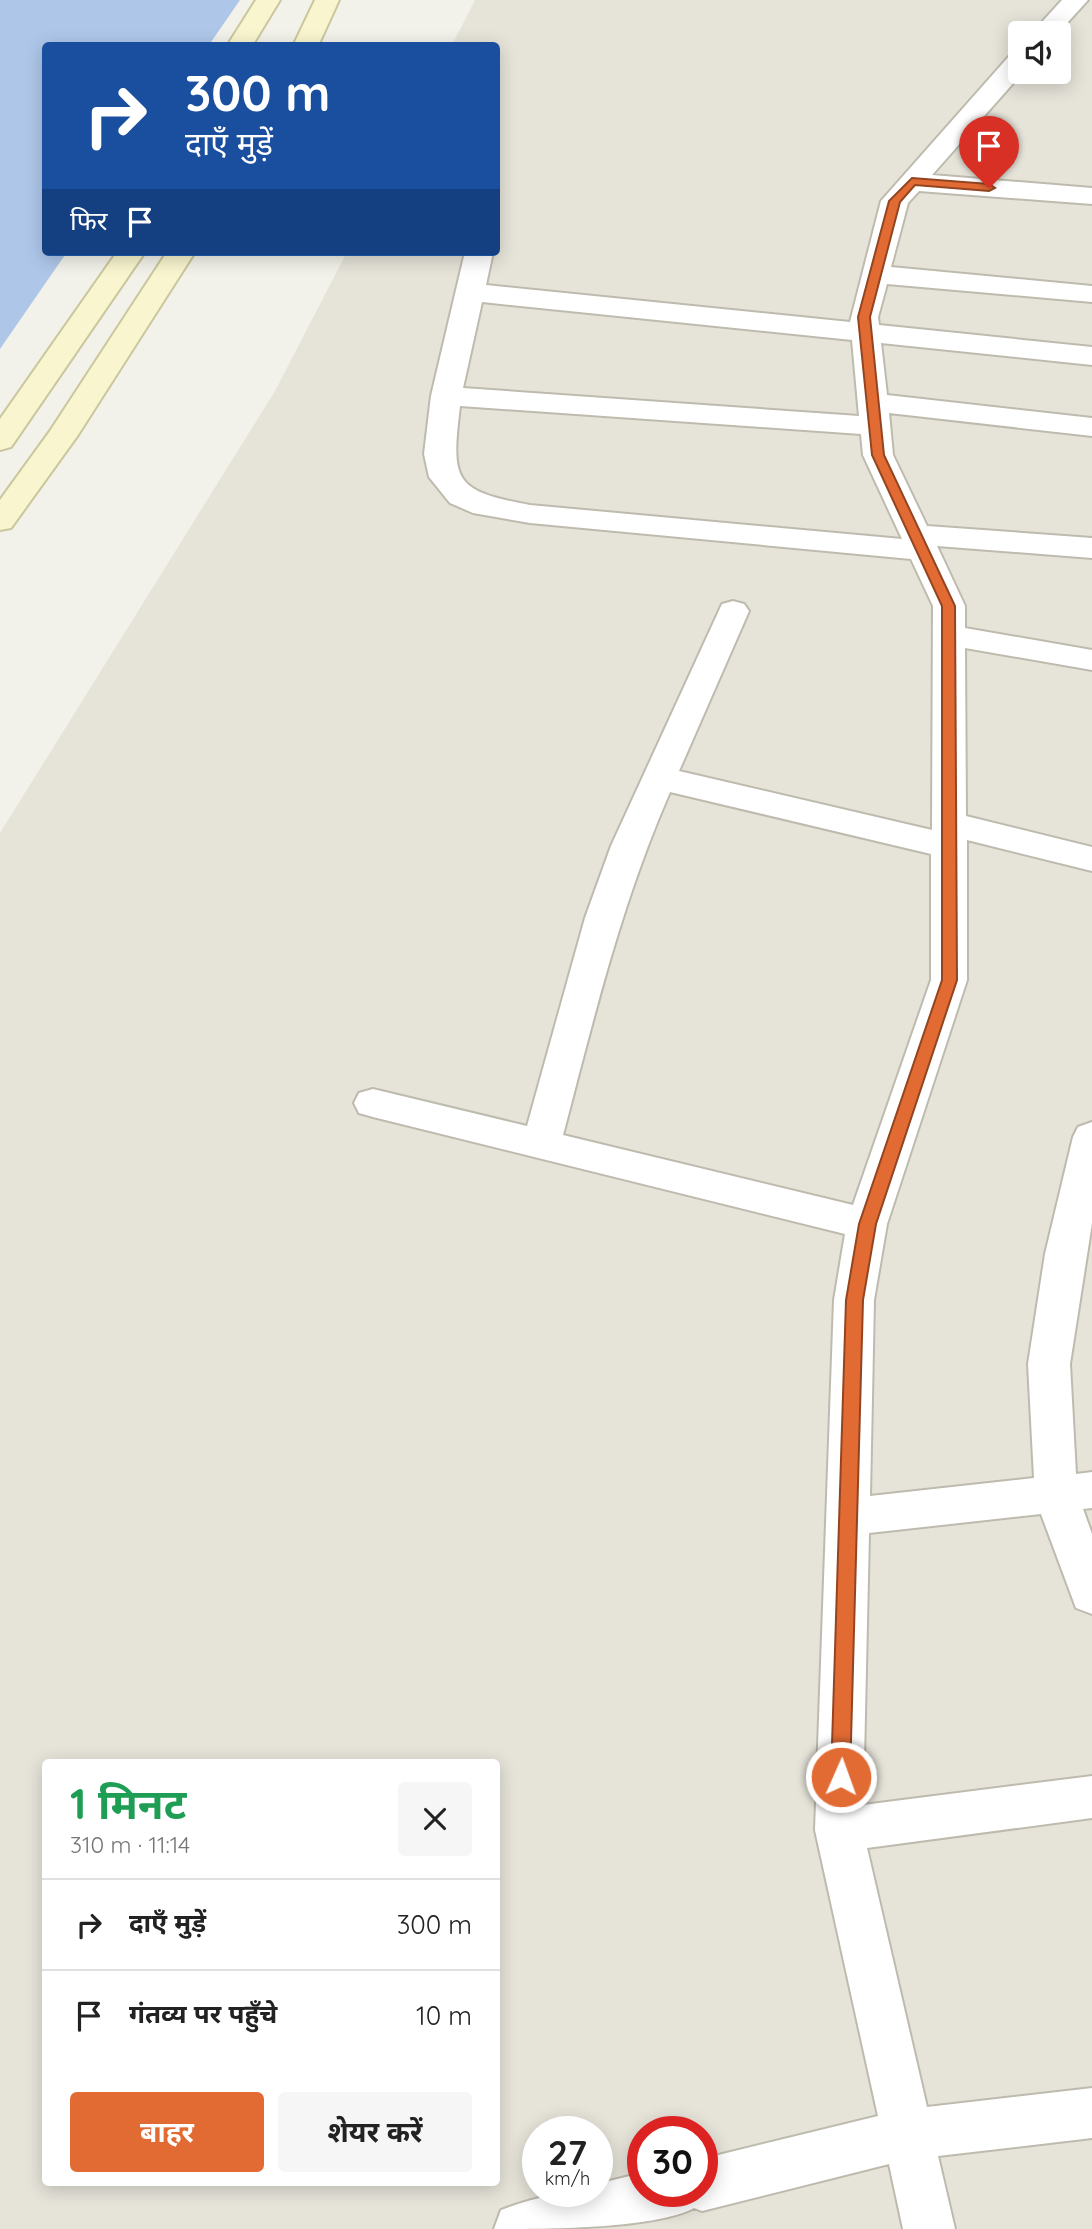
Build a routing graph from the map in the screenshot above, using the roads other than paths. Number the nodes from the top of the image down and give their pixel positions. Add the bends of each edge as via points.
1 (268, 0) edge
2 (327, 0) edge
3 (1076, 0) edge
4 (1056, 21) edge
5 (242, 42) edge
6 (307, 42) edge
7 (1008, 73) edge
8 (912, 182) junction
9 (1092, 196) edge
10 (128, 256) edge
11 (179, 256) edge
12 (478, 256) edge
13 (875, 274) junction
14 (470, 292) junction
15 (1092, 294) edge
16 (865, 332) junction
17 (1092, 356) edge
18 (446, 396) junction
19 (874, 414) junction
20 (1092, 427) edge
21 (6, 435) edge
22 (0, 521) edge
23 (919, 543) junction
24 (1092, 548) edge
25 (733, 611) dead end
26 (948, 635) junction
27 (1092, 660) edge
28 (659, 778) junction
29 (949, 835) junction
30 (1092, 859) edge
31 (373, 1103) dead end
32 (1092, 1137) edge
33 (541, 1144) junction
34 (867, 1224) junction
35 (1074, 1492) edge
36 (848, 1517) junction
37 (1092, 1595) edge
38 (1092, 1797) edge
39 (839, 1830) junction
40 (1092, 2113) edge
41 (908, 2134) junction
42 (718, 2181) edge
43 (627, 2203) edge
44 (520, 2229) edge
45 (929, 2229) edge

1 - 5 main road
2 - 6 main road
3 - 4 street
7 - 8 street
8 - 9 street
8 - 13 street via 895,201
10 - 21 main road
11 - 22 main road via 63,435
12 - 14 street
13 - 15 street
13 - 16 street via 864,317
14 - 16 street
14 - 18 street
16 - 17 street
16 - 19 street
18 - 19 street
18 - 23 street via 439,454 444,477 461,496 484,506 530,514
19 - 20 street
19 - 23 street via 878,455
23 - 24 street
23 - 26 street via 949,606
25 - 28 street
26 - 27 street
26 - 29 street
28 - 29 street
28 - 33 street via 603,918
29 - 30 street
29 - 34 street via 949,980
31 - 33 street
32 - 35 street via 1065,1254 1049,1364
33 - 34 street
34 - 36 street via 855,1300
35 - 36 street
35 - 37 street
36 - 39 street
38 - 39 street
39 - 41 street
40 - 41 street
41 - 42 street
41 - 45 street
43 - 44 street

